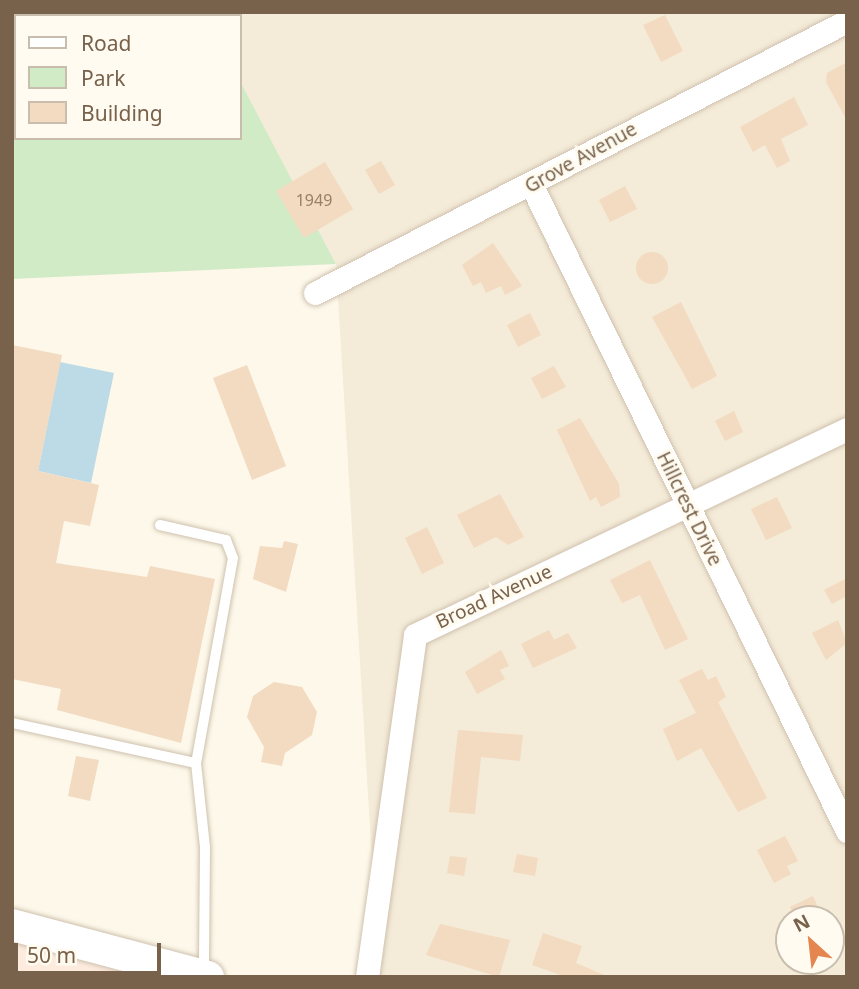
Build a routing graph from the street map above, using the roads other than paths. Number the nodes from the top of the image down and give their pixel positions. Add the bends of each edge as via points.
1 (847, 21) edge
2 (532, 186) junction
3 (315, 293) dead end
4 (847, 429) edge
5 (688, 506) junction
6 (160, 525) dead end
7 (12, 723) edge
8 (197, 763) junction
9 (847, 831) edge
10 (12, 925) edge
11 (206, 976) edge
12 (367, 977) edge

1 - 2 street, Grove Avenue via 685,100
2 - 3 street, Grove Avenue
2 - 5 street, Hillcrest Drive
4 - 5 street, Broad Avenue
5 - 9 street, Hillcrest Drive
5 - 12 street, Broad Avenue via 415,635
6 - 8 lane via 226,540 233,558
7 - 8 lane
8 - 11 lane via 205,848
10 - 11 main road

